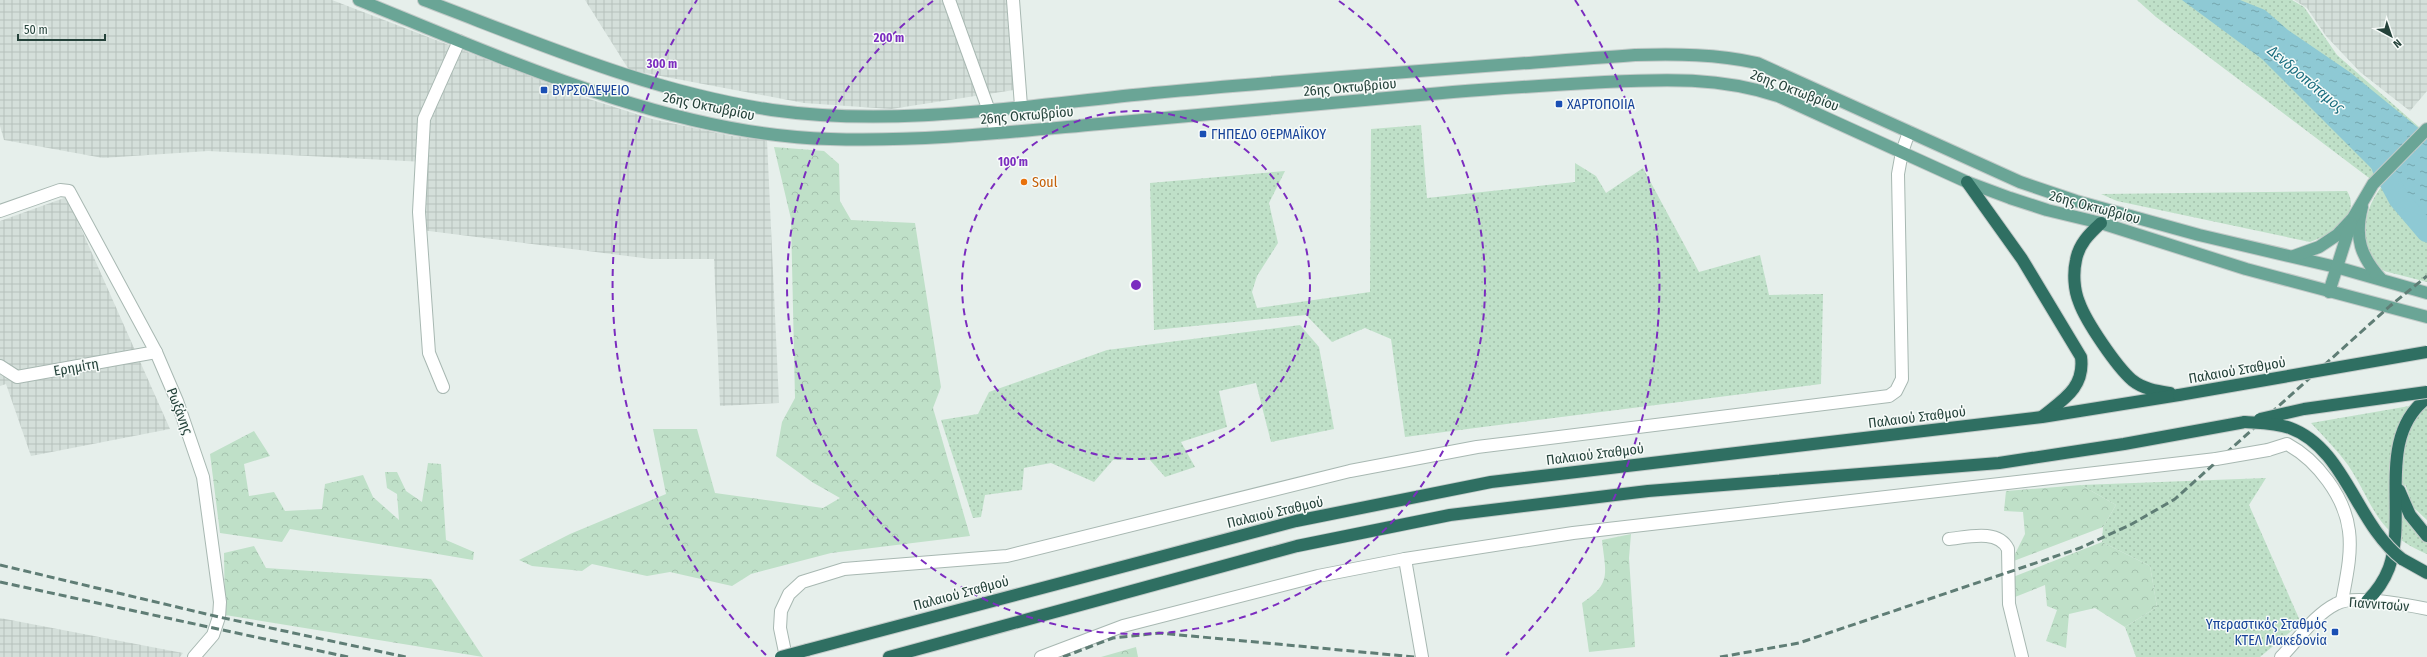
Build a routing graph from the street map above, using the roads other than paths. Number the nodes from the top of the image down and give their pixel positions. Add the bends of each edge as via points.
1 (359, 0) edge
2 (424, 0) edge
3 (949, 0) edge
4 (1013, 0) edge
5 (459, 41) junction
6 (1021, 106) junction
7 (988, 110) junction
8 (2427, 129) edge
9 (1909, 132) junction
10 (997, 133) junction
11 (1902, 152) junction
12 (1967, 182) junction
13 (2364, 198) junction
14 (0, 211) edge
15 (2353, 218) junction
16 (2101, 223) junction
17 (2292, 257) junction
18 (2336, 267) junction
19 (2381, 279) junction
20 (2329, 292) junction
21 (2427, 293) edge
22 (2427, 317) edge
23 (156, 352) junction
24 (2427, 352) edge
25 (0, 366) edge
26 (443, 387) dead end
27 (2427, 392) edge
28 (2179, 395) junction
29 (2427, 398) edge
30 (2042, 417) junction
31 (2245, 422) junction
32 (2396, 476) junction
33 (2427, 536) edge
34 (1949, 538) dead end
35 (1405, 559) junction
36 (2427, 573) edge
37 (2342, 601) junction
38 (2367, 601) junction
39 (2427, 609) edge
40 (195, 657) edge
41 (781, 657) edge
42 (786, 657) edge
43 (889, 657) edge
44 (1041, 657) edge
45 (1422, 657) edge
46 (2022, 657) edge
47 (2281, 657) edge

1 - 5 main road, 26ης Οκτωβρίου
2 - 7 main road, 26ης Οκτωβρίου via 594,65 664,87 721,101 776,110 845,116
3 - 7 street
4 - 6 street
5 - 10 main road, 26ης Οκτωβρίου via 588,89 654,110 742,129 828,139
5 - 26 street via 424,119 419,212 429,352
6 - 7 main road, 26ης Οκτωβρίου
6 - 9 main road, 26ης Οκτωβρίου via 1501,65 1635,55 1695,54 1725,56 1757,64
7 - 10 street
8 - 13 main road via 2379,177
9 - 11 street
9 - 17 main road, 26ης Οκτωβρίου via 2020,182 2076,201 2199,236
10 - 11 main road, 26ης Οκτωβρίου via 1526,86 1680,79 1726,82 1751,87 1778,96
11 - 12 main road, 26ης Οκτωβρίου
11 - 42 street via 1898,174 1902,379 1896,391 1889,396 1477,447 1350,471 1007,556 844,569 802,582 789,594 781,611 780,628
12 - 16 main road, 26ης Οκτωβρίου via 2047,210
12 - 30 highway via 2022,259 2080,356 2082,373 2074,390
13 - 15 main road
13 - 19 main road via 2359,218 2362,255
14 - 23 street, Ρωξάνης via 57,191 66,190 71,194
15 - 17 main road via 2328,242
15 - 18 main road
16 - 20 main road, 26ης Οκτωβρίου via 2246,269
16 - 28 highway via 2086,238 2076,259 2075,284 2079,303 2108,351 2133,381 2155,390
17 - 18 main road, 26ης Οκτωβρίου
18 - 19 main road, 26ης Οκτωβρίου
18 - 20 main road
19 - 21 main road, 26ης Οκτωβρίου
20 - 22 main road, 26ης Οκτωβρίου
23 - 25 street, Ερημίτη via 17,377
23 - 40 street, Ρωξάνης via 203,476 215,558 220,602 219,617 213,636
24 - 28 highway, Παλαιού Σταθμού, bridge
27 - 31 highway, bridge via 2304,409
28 - 30 highway, Παλαιού Σταθμού
29 - 32 highway via 2410,414 2404,425 2398,447
30 - 41 highway, Παλαιού Σταθμού, bridge via 1491,482 1296,521
31 - 36 highway, bridge via 2277,424 2290,428 2318,446 2333,464 2376,533 2402,558
31 - 43 highway via 1999,463 1648,491 1450,515 1297,546
32 - 33 highway via 2406,509
32 - 38 highway via 2393,555 2383,581
34 - 46 street via 1998,537 2005,542 2008,549 2008,604
35 - 37 street, bridge via 1573,533 2216,459 2287,444 2302,452 2321,472 2336,494 2345,514 2349,532 2349,555
35 - 44 street via 1318,576 1123,626
35 - 45 street
37 - 38 street, Γιαννιτσών
37 - 47 street, Γιαννιτσών via 2326,611
38 - 39 street, Γιαννιτσών

